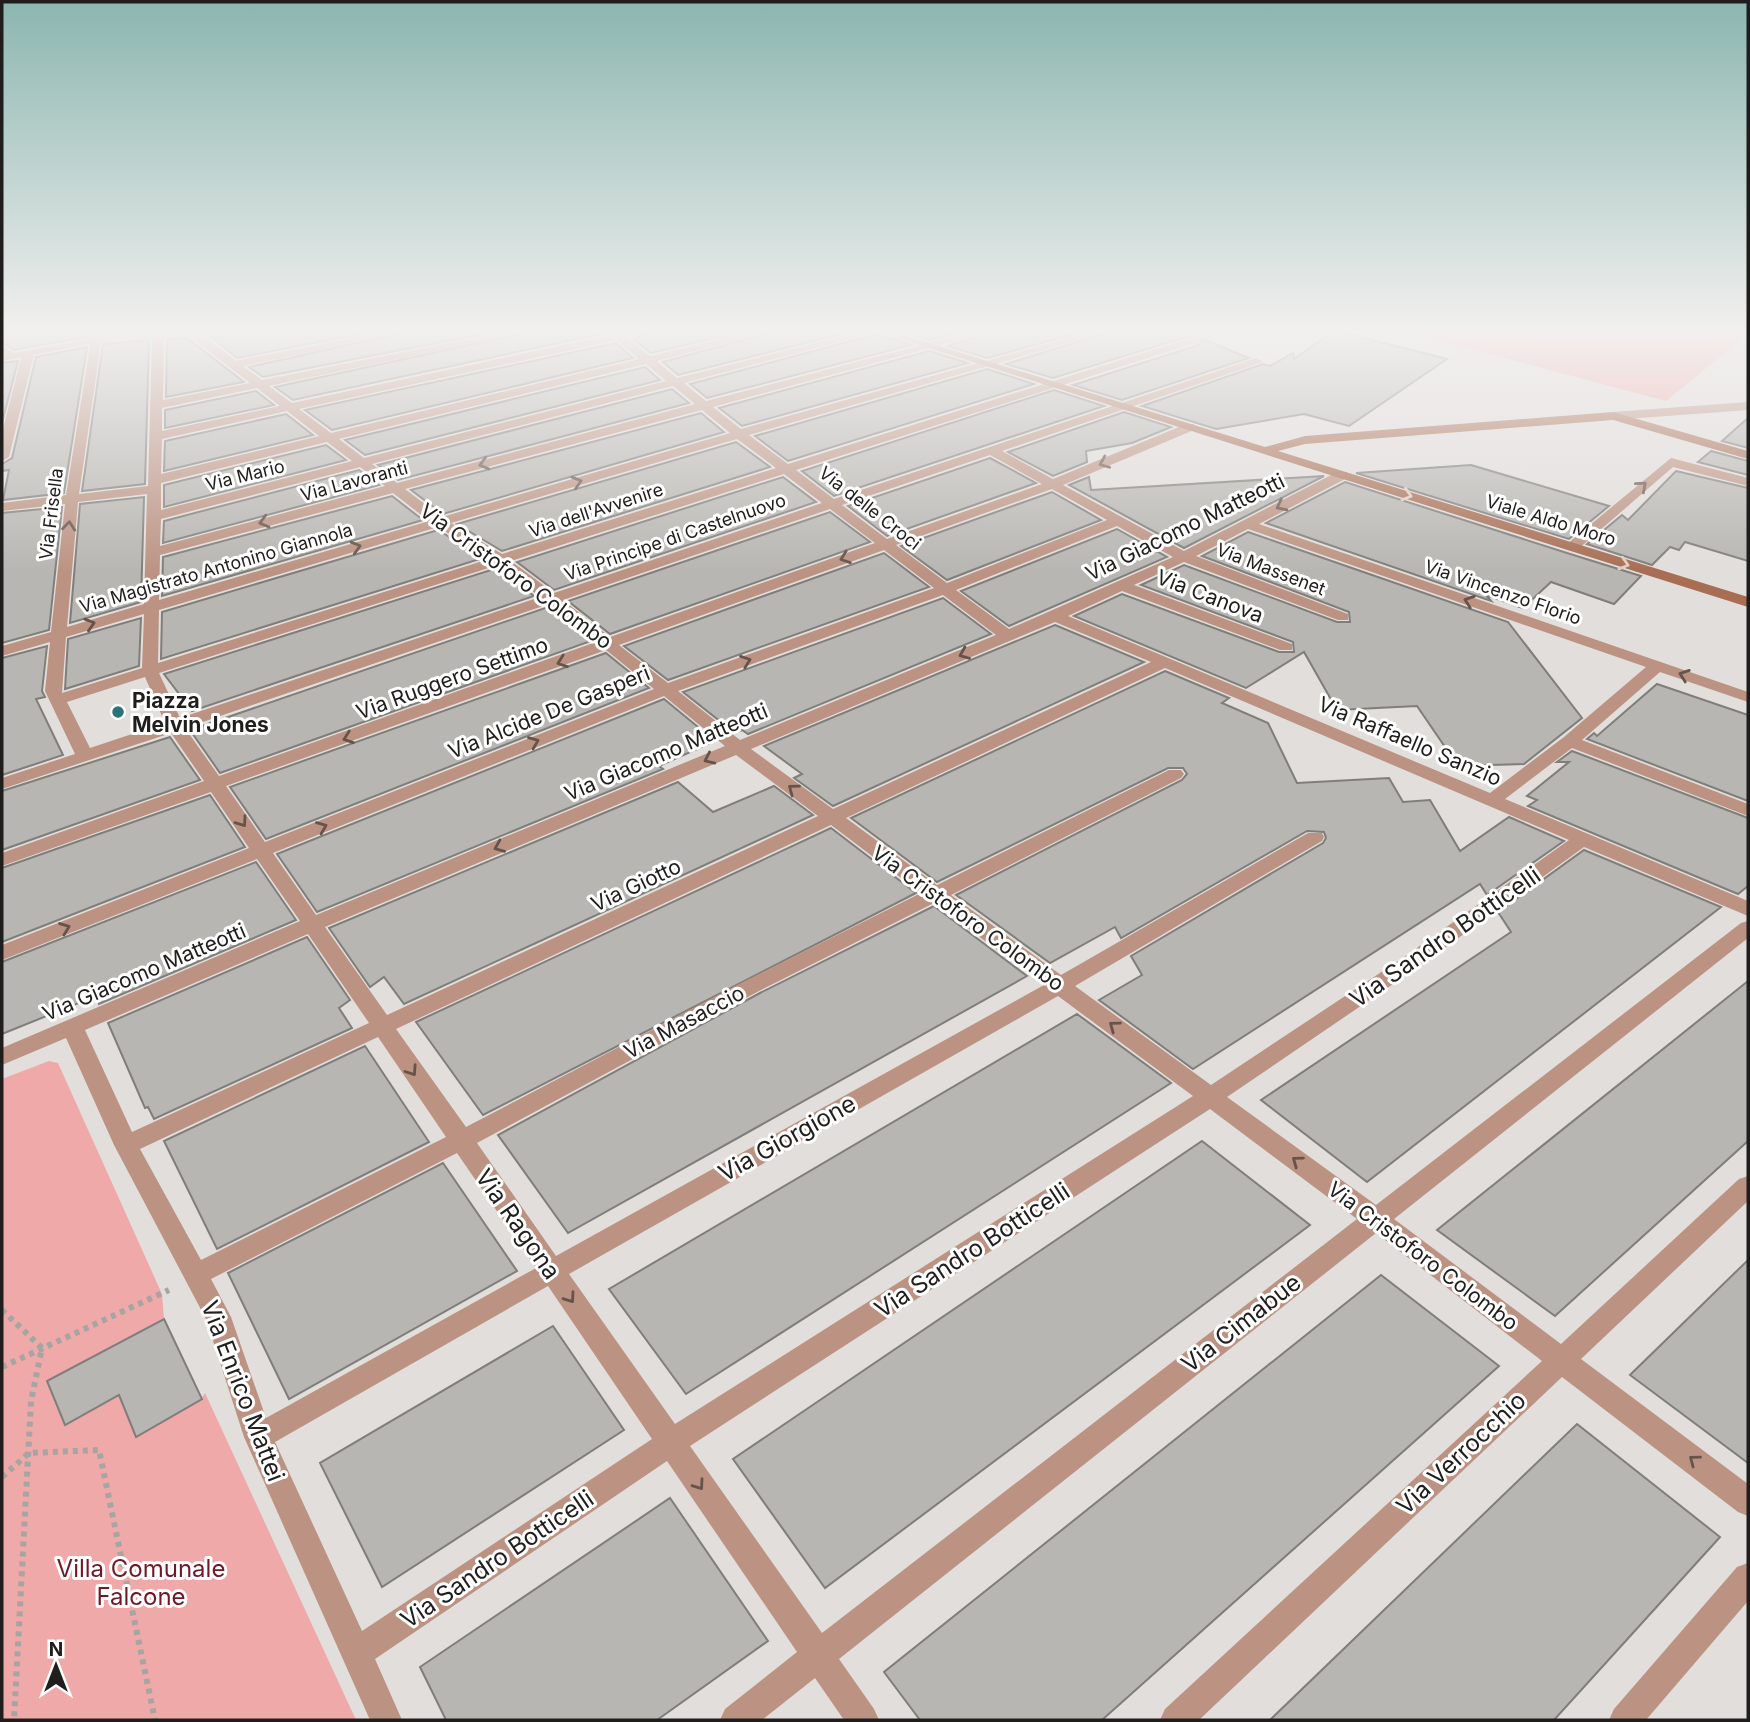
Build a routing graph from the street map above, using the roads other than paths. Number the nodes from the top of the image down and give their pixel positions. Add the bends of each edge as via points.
1 (14, 411) edge
2 (84, 411) edge
3 (157, 411) edge
4 (268, 411) edge
5 (294, 411) edge
6 (436, 411) edge
7 (561, 411) edge
8 (686, 411) edge
9 (712, 411) edge
10 (820, 411) edge
11 (966, 411) edge
12 (1103, 411) edge
13 (1143, 411) edge
14 (1676, 411) edge
15 (1613, 416) junction
16 (1190, 426) junction
17 (739, 434) junction
18 (156, 436) junction
19 (330, 437) junction
20 (990, 450) junction
21 (1265, 450) junction
22 (1748, 455) edge
23 (2, 457) edge
24 (364, 462) junction
25 (788, 469) junction
26 (1342, 475) junction
27 (1748, 482) edge
28 (155, 484) junction
29 (1054, 484) junction
30 (394, 488) junction
31 (72, 498) junction
32 (832, 504) junction
33 (2, 507) edge
34 (154, 516) junction
35 (1116, 521) junction
36 (441, 523) junction
37 (1246, 524) junction
38 (883, 544) junction
39 (1573, 547) junction
40 (153, 552) junction
41 (1184, 557) junction
42 (501, 560) junction
43 (1120, 585) junction
44 (945, 589) junction
45 (552, 599) junction
46 (1748, 602) edge
47 (152, 605) junction
48 (1055, 616) junction
49 (1343, 617) dead end
50 (57, 634) junction
51 (1008, 636) junction
52 (611, 644) junction
53 (1286, 647) dead end
54 (2, 651) edge
55 (1163, 663) junction
56 (151, 665) junction
57 (1658, 666) junction
58 (666, 690) junction
59 (55, 695) junction
60 (1748, 697) edge
61 (175, 726) junction
62 (1570, 741) junction
63 (736, 747) junction
64 (85, 756) junction
65 (1175, 774) dead end
66 (2, 784) edge
67 (215, 784) junction
68 (1493, 800) junction
69 (1748, 810) edge
70 (831, 817) junction
71 (1315, 837) dead end
72 (1583, 839) junction
73 (261, 851) junction
74 (2, 860) edge
75 (936, 894) junction
76 (1748, 909) edge
77 (312, 924) junction
78 (1748, 928) edge
79 (2, 953) edge
80 (1061, 987) junction
81 (383, 1027) junction
82 (73, 1029) junction
83 (2, 1057) edge
84 (1210, 1097) junction
85 (460, 1141) junction
86 (126, 1145) junction
87 (1748, 1186) edge
88 (1375, 1219) junction
89 (551, 1270) junction
90 (195, 1275) junction
91 (1561, 1359) junction
92 (258, 1437) junction
93 (670, 1443) junction
94 (1748, 1502) edge
95 (1748, 1578) edge
96 (356, 1653) junction
97 (818, 1655) junction
98 (386, 1720) edge
99 (736, 1720) edge
100 (863, 1720) edge
101 (1176, 1720) edge
102 (1625, 1720) edge

1 - 23 street
2 - 31 street, Via Frisella
3 - 18 street
4 - 18 street
5 - 19 street, Via Cristoforo Colombo
6 - 19 street
7 - 24 street, Via Mario
8 -> 30 street, Via Lavoranti
9 - 17 street, Via delle Croci
10 - 17 street, Via Magistrato Antonino Giannola
11 - 25 street, Via dell'Avvenire
12 - 20 street, Via Principe di Castelnuovo
13 - 16 main road, Viale Aldo Moro
14 - 15 street
15 - 21 main road via 1305,440
15 - 22 main road
16 - 21 main road, Viale Aldo Moro
16 -> 29 street, Via Ruggero Settimo
17 - 25 street, Via delle Croci
36 -> 17 street, Via Magistrato Antonino Giannola
18 - 28 street
19 - 24 street, Via Cristoforo Colombo
19 - 28 street
20 - 29 street
20 - 32 street, Via Principe di Castelnuovo
21 - 26 main road, Viale Aldo Moro
24 - 30 street, Via Cristoforo Colombo
24 - 34 street, Via Mario
25 - 32 street, Via delle Croci
25 - 42 street, Via dell'Avvenire
26 -> 37 street, Via Giacomo Matteotti
26 -> 39 main road, Viale Aldo Moro
39 -> 27 street via 1671,462
28 - 31 street
28 - 34 street
29 - 35 street
29 - 38 street, Via Ruggero Settimo
30 - 36 street, Via Cristoforo Colombo
30 -> 40 street, Via Lavoranti
31 - 33 street
50 -> 31 street, Via Frisella
32 - 38 street, Via delle Croci
32 - 45 street, Via Principe di Castelnuovo
34 - 40 street
35 - 41 street
35 - 44 street, Via Alcide De Gasperi
36 - 42 street, Via Cristoforo Colombo
47 -> 36 street, Via Magistrato Antonino Giannola
37 - 41 street, Via Giacomo Matteotti
57 -> 37 street, Via Vincenzo Florio
38 - 44 street, Via delle Croci
38 -> 52 street, Via Ruggero Settimo
39 -> 46 main road, Viale Aldo Moro
40 - 47 street
41 - 43 street, Via Giacomo Matteotti
41 - 49 street, Via Massenet
42 - 45 street, Via Cristoforo Colombo
42 - 56 street, Via dell'Avvenire
43 - 48 street, Via Giacomo Matteotti
43 - 53 street, Via Canova
44 - 51 street, Via delle Croci
58 -> 44 street, Via Alcide De Gasperi
45 - 52 street, Via Cristoforo Colombo
45 - 61 street, Via Principe di Castelnuovo
50 -> 47 street, Via Magistrato Antonino Giannola
47 - 56 street
48 - 51 street, Via Giacomo Matteotti
48 - 55 street, Via Raffaello Sanzio
50 - 54 street, Via Magistrato Antonino Giannola
50 - 59 street, Via Frisella
51 -> 63 street, Via Giacomo Matteotti
52 - 58 street, Via Cristoforo Colombo
52 -> 67 street, Via Ruggero Settimo
55 - 68 street, Via Raffaello Sanzio
55 - 70 street, Via Giotto
56 - 59 street
56 - 61 street, Via Ragona
60 -> 57 street, Via Vincenzo Florio
57 - 62 street
58 - 63 street, Via Cristoforo Colombo
73 -> 58 street, Via Alcide De Gasperi
59 - 64 street
61 - 64 street, Via Principe di Castelnuovo
61 - 67 street, Via Ragona
62 - 68 street
62 - 69 street
70 -> 63 street, Via Cristoforo Colombo
63 -> 77 street, Via Giacomo Matteotti
64 - 66 street, Via Principe di Castelnuovo
65 - 75 street, Via Masaccio
67 -> 73 street, Via Ragona
67 - 74 street, Via Ruggero Settimo
68 - 72 street, Via Raffaello Sanzio
70 - 75 street, Via Cristoforo Colombo
70 - 81 street, Via Giotto
71 - 80 street, Via Giorgione
72 - 76 street, Via Raffaello Sanzio
72 - 84 street, Via Sandro Botticelli via 1415,960
73 - 77 street, Via Ragona
79 -> 73 street, Via Alcide De Gasperi
75 - 80 street, Via Cristoforo Colombo
75 - 85 street, Via Masaccio
77 - 81 street, Via Ragona
77 - 82 street, Via Giacomo Matteotti
78 - 88 street, Via Cimabue
84 -> 80 street, Via Cristoforo Colombo
80 - 89 street, Via Giorgione
81 -> 85 street, Via Ragona
81 - 86 street, Via Giotto
82 - 83 street, Via Giacomo Matteotti
82 - 86 street, Via Enrico Mattei
88 -> 84 street, Via Cristoforo Colombo
84 - 93 street, Via Sandro Botticelli
85 - 89 street, Via Ragona
85 - 90 street, Via Masaccio
86 - 90 street, Via Enrico Mattei
87 - 91 street, Via Verrocchio
88 - 91 street, Via Cristoforo Colombo
88 - 97 street, Via Cimabue
89 - 92 street, Via Giorgione
89 -> 93 street, Via Ragona
90 - 92 street, Via Enrico Mattei via 218,1317
94 -> 91 street, Via Cristoforo Colombo
91 - 101 street, Via Verrocchio
92 - 96 street, Via Enrico Mattei
93 - 96 street, Via Sandro Botticelli
93 -> 97 street, Via Ragona
95 - 102 street
96 - 98 street, Via Enrico Mattei
97 - 99 street, Via Cimabue
97 - 100 street, Via Ragona

